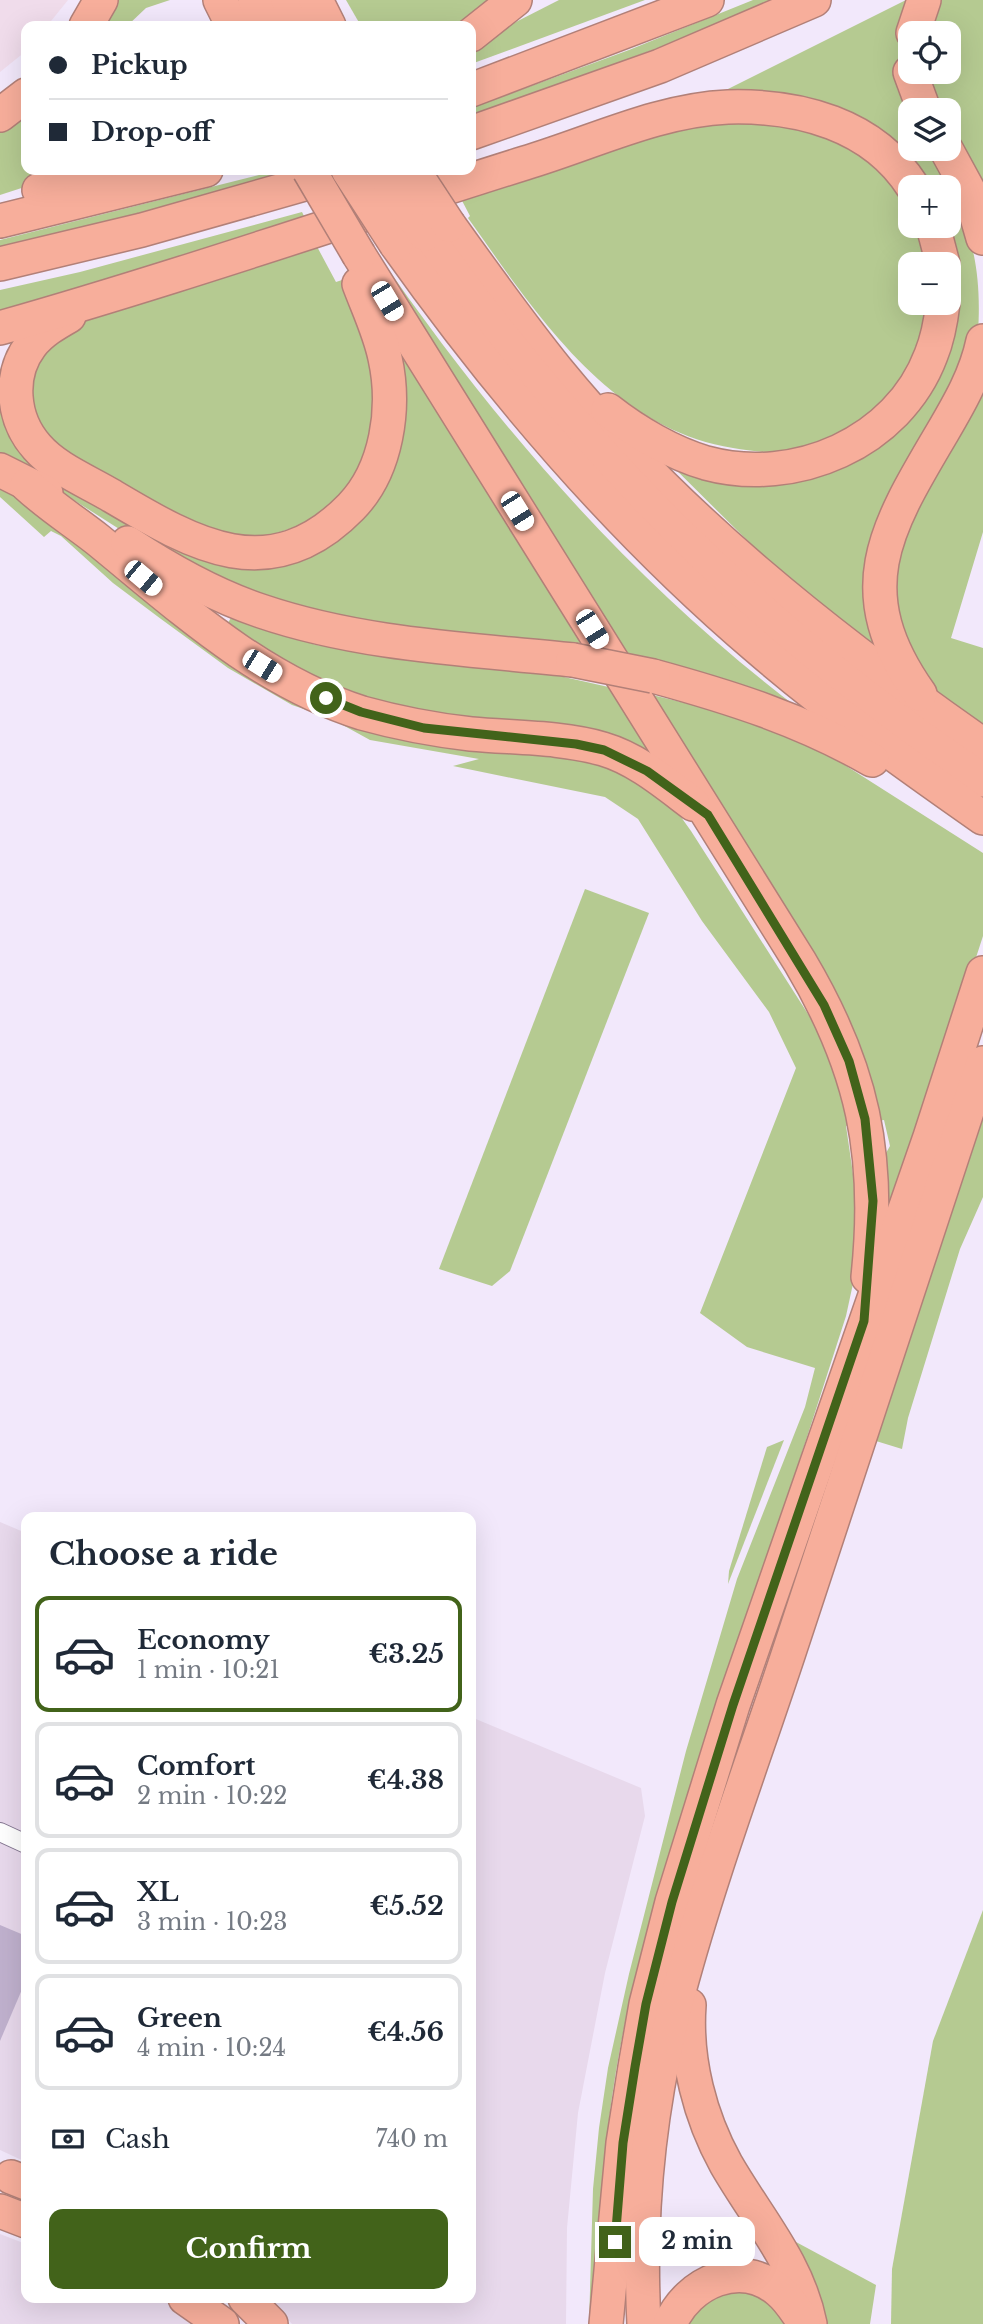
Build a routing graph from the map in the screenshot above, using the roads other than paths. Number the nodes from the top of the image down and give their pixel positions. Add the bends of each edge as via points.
1 (101, 0) edge
2 (220, 0) edge
3 (255, 0) edge
4 (288, 0) edge
5 (316, 0) edge
6 (515, 0) edge
7 (707, 0) edge
8 (814, 0) edge
9 (924, 0) edge
10 (89, 21) edge
11 (230, 21) edge
12 (266, 21) edge
13 (298, 21) edge
14 (326, 21) edge
15 (917, 21) edge
16 (476, 31) edge
17 (604, 85) junction
18 (476, 88) edge
19 (21, 99) edge
20 (0, 115) edge
21 (476, 131) edge
22 (953, 161) edge
23 (476, 170) edge
24 (86, 175) edge
25 (186, 175) edge
26 (312, 175) edge
27 (337, 175) edge
28 (354, 175) edge
29 (385, 175) edge
30 (414, 175) edge
31 (468, 175) edge
32 (904, 175) edge
33 (453, 184) junction
34 (0, 200) edge
35 (0, 221) edge
36 (423, 234) junction
37 (983, 238) edge
38 (354, 257) junction
39 (0, 264) edge
40 (94, 301) junction
41 (940, 315) edge
42 (0, 328) edge
43 (983, 341) edge
44 (558, 371) junction
45 (14, 478) edge
46 (929, 707) junction
47 (983, 745) edge
48 (983, 780) edge
49 (708, 815) junction
50 (983, 819) edge
51 (983, 973) edge
52 (983, 1063) edge
53 (864, 1321) junction
54 (0, 1832) edge
55 (21, 1842) edge
56 (712, 1884) junction
57 (0, 2211) edge
58 (21, 2219) edge
59 (615, 2242) junction
60 (192, 2303) edge
61 (250, 2303) edge
62 (222, 2324) edge
63 (271, 2324) edge
64 (606, 2324) edge
65 (621, 2324) edge
66 (644, 2324) edge
67 (670, 2324) edge
68 (807, 2324) edge

1 - 10 highway
2 - 11 highway
3 - 12 highway
4 - 13 highway
5 - 14 highway
6 - 16 highway
7 - 18 highway
8 - 17 highway
9 - 15 highway
17 - 21 highway
17 - 23 highway via 545,130
19 - 20 highway
22 - 37 highway via 970,193
24 - 34 highway
25 - 35 highway
26 - 38 highway, bridge
27 - 39 highway
28 - 36 highway, bridge
29 - 36 highway, bridge
30 - 36 highway, bridge
31 - 33 highway
32 - 33 highway via 878,148 841,126 800,113 751,107 688,111
33 - 40 highway
36 - 44 highway
36 - 48 highway via 552,400 692,549 844,682
36 - 50 highway via 435,299 517,404 653,552 811,693
38 - 40 highway via 388,376 389,415 381,456 365,489 343,515 316,535 265,551 220,549 177,534 55,464 26,431 15,386 30,345
38 - 49 highway
40 - 42 highway
41 - 44 highway via 931,356 903,403 855,443 800,465 740,468 687,456 612,414
43 - 46 highway via 960,402 894,516 880,565 879,597 886,629 900,663
44 - 46 highway via 643,466 735,555 825,631
45 - 49 highway via 228,645 309,691 361,712 424,728 604,750 647,771
45 - 50 highway, bridge via 60,499 190,581 259,611 372,638 573,660 726,696 846,745
46 - 47 highway
49 - 53 highway via 819,995 849,1061 865,1119 872,1170 873,1226
51 - 53 highway
52 - 56 highway
53 - 59 highway via 733,1705 672,1902 635,2067
54 - 55 street
56 - 66 highway via 679,1991 650,2140 643,2229
56 - 68 highway via 688,2020 698,2093 727,2165 791,2266 805,2296
57 - 58 highway
59 - 64 highway
59 - 65 highway
60 - 62 highway
61 - 63 highway
67 - 68 highway via 694,2290 707,2282 738,2276 752,2277 779,2291

